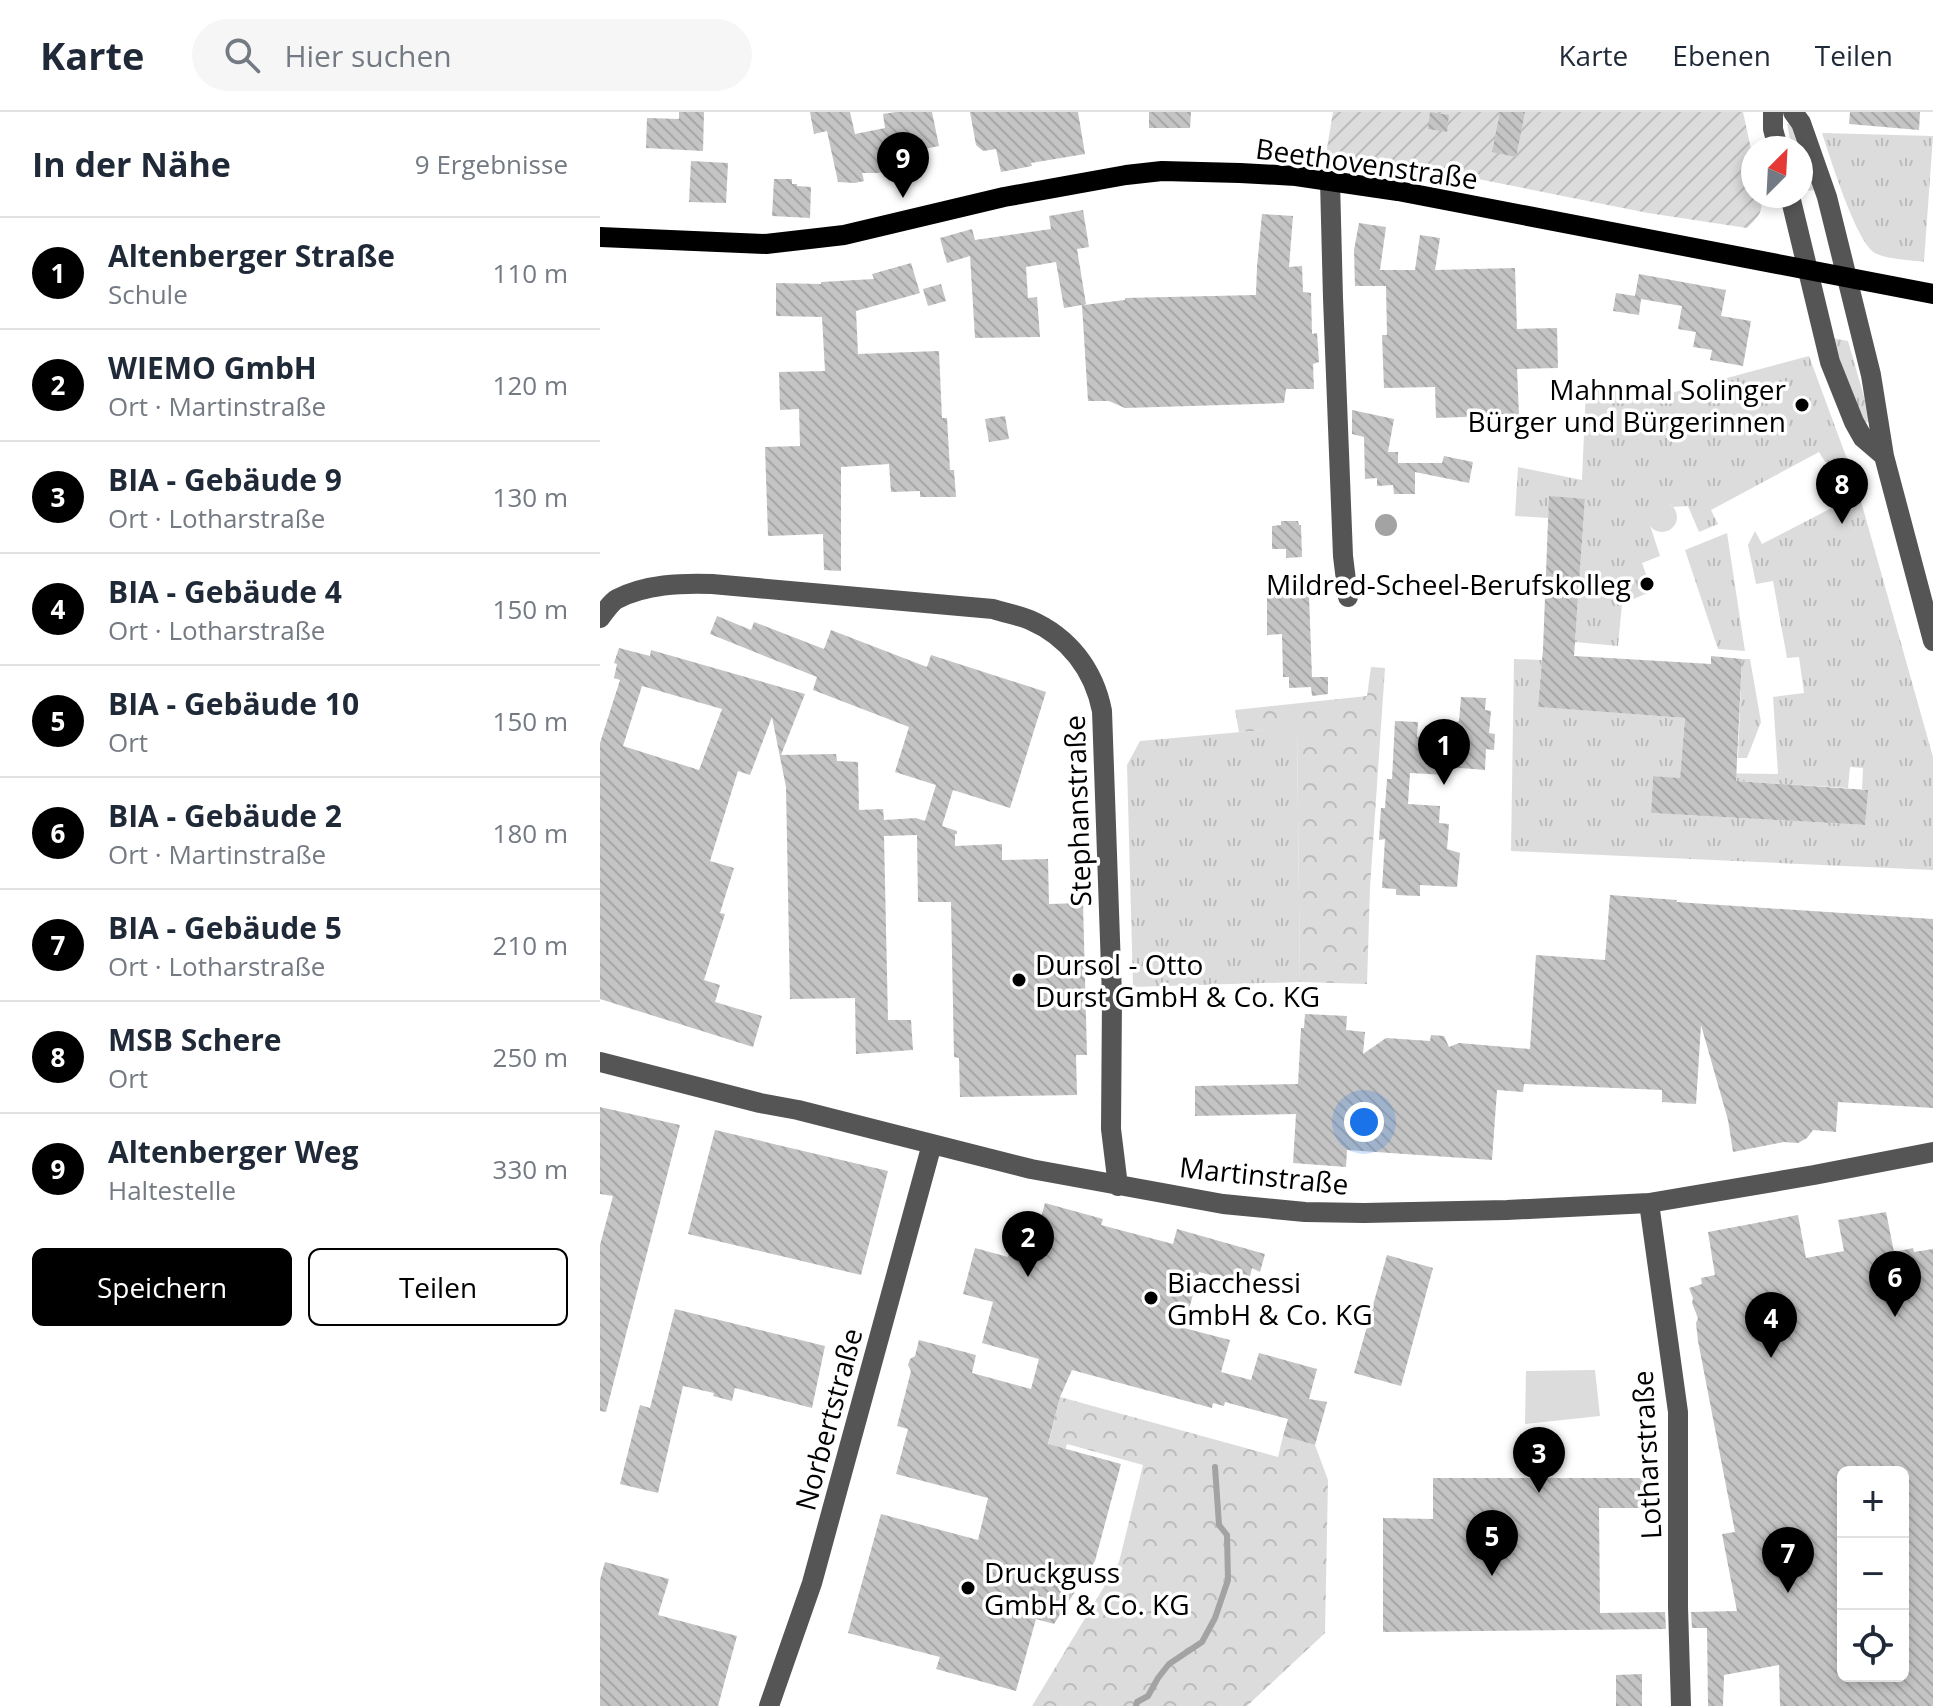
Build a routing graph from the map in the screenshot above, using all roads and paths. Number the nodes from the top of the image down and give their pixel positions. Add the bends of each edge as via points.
1 (1773, 112) edge
2 (1793, 112) edge
3 (1775, 136) edge
4 (1330, 181) junction
5 (1793, 208) edge
6 (600, 237) edge
7 (1809, 270) junction
8 (1848, 277) junction
9 (1933, 294) edge
10 (1884, 456) junction
11 (1348, 597) dead end
12 (600, 618) edge
13 (1933, 641) edge
14 (600, 1062) edge
15 (932, 1144) junction
16 (1933, 1152) edge
17 (1118, 1186) junction
18 (1649, 1203) junction
19 (769, 1706) edge
20 (1681, 1706) edge

1 - 3 street
2 - 8 street via 1827,197
4 - 6 main road, Beethovenstraße via 1162,171 1004,197 844,235 766,244
4 - 7 main road, Beethovenstraße
4 - 11 street
5 - 7 street
7 - 8 main road, Beethovenstraße
7 - 10 street via 1839,387 1863,438
8 - 9 main road, Beethovenstraße
8 - 10 street
10 - 13 street
12 - 17 street, Stephanstraße via 614,600 643,590 712,584 993,609 1028,619 1072,649 1098,691 1104,724 1111,1129
14 - 15 street, Martinstraße
15 - 17 street, Martinstraße
15 - 19 street, Norbertstraße via 815,1571
16 - 18 street, Martinstraße
17 - 18 street, Martinstraße via 1305,1212
18 - 20 street, Lotharstraße via 1678,1412

